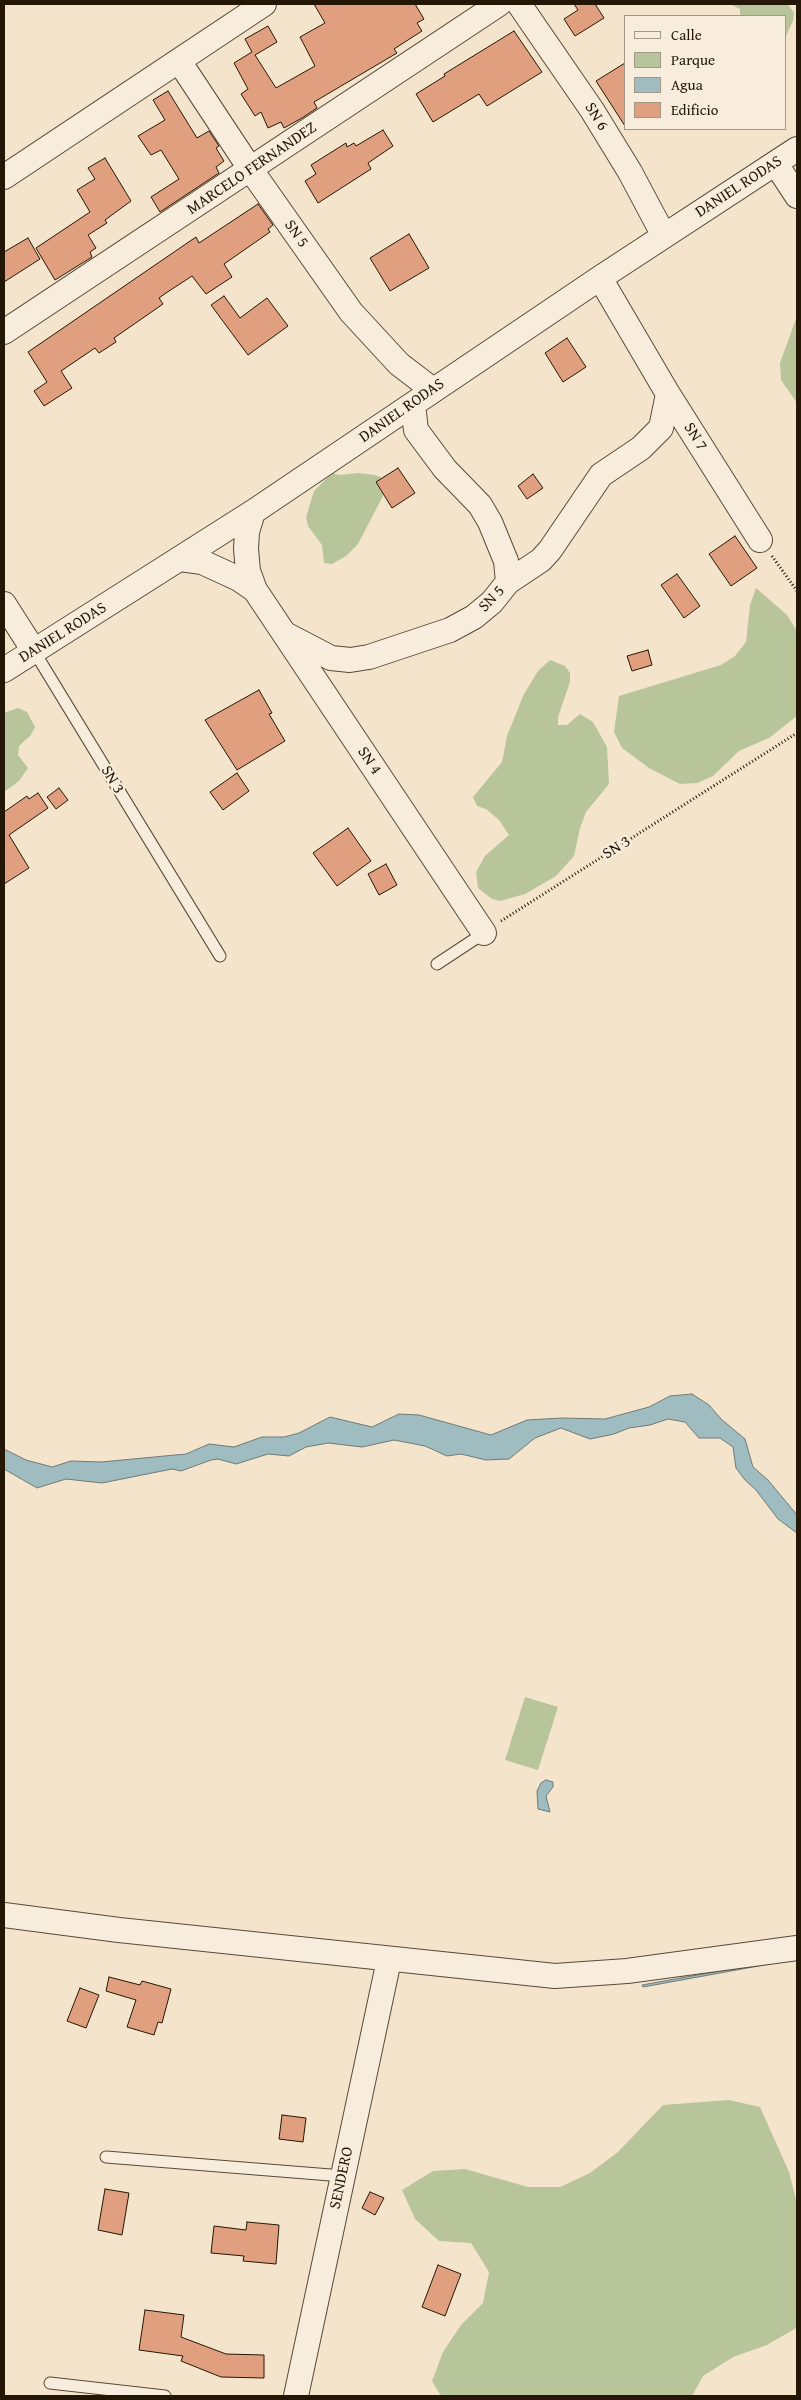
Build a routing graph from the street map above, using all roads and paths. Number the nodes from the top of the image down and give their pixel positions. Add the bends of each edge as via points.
1 (264, 4) edge
2 (499, 4) edge
3 (519, 4) edge
4 (179, 61) junction
5 (797, 149) edge
6 (776, 164) junction
7 (251, 170) junction
8 (4, 177) edge
9 (797, 196) edge
10 (664, 236) junction
11 (600, 278) junction
12 (4, 332) edge
13 (433, 390) junction
14 (668, 394) junction
15 (413, 405) junction
16 (253, 512) junction
17 (760, 540) joint
18 (180, 559) junction
19 (508, 582) junction
20 (255, 590) junction
21 (797, 591) edge
22 (4, 604) edge
23 (284, 634) junction
24 (34, 651) junction
25 (4, 670) edge
26 (797, 733) edge
27 (484, 932) junction
28 (220, 956) dead end
29 (437, 964) dead end
30 (4, 1914) edge
31 (797, 1948) edge
32 (389, 1960) junction
33 (106, 2157) dead end
34 (343, 2176) junction
35 (50, 2383) dead end
36 (166, 2396) edge
37 (296, 2396) edge

1 - 4 street
2 - 7 street, MARCELO FERNANDEZ
3 - 10 street, SN 6 via 592,110
4 - 7 street, SN 5
4 - 8 street
5 - 6 street, DANIEL RODAS
6 - 9 street
6 - 10 street, DANIEL RODAS
7 - 12 street, MARCELO FERNANDEZ
7 - 13 street, SN 5 via 351,312 399,364
10 - 11 street, DANIEL RODAS
11 - 13 street, DANIEL RODAS
11 - 14 street, SN 7
13 - 15 street, DANIEL RODAS
14 - 17 street, SN 7
14 - 19 street via 661,428 641,448 601,475 550,550 528,570
15 - 16 street, DANIEL RODAS
15 - 19 street, SN 5 via 416,430 480,505 490,522 506,561
16 - 18 street, DANIEL RODAS
16 - 20 street, SN 4 via 246,549 248,571
17 - 21 path
18 - 20 street, SN 4 via 202,562
18 - 24 street, DANIEL RODAS
19 - 23 street, SN 5 via 480,612 450,630 368,657 332,658
20 - 23 street, SN 4
22 - 24 street, SN 3
23 - 27 street, SN 4
24 - 25 street, DANIEL RODAS
24 - 28 lane, SN 3
26 - 27 path, SN 3
27 - 29 lane
30 - 32 street
31 - 32 street via 627,1971 555,1976
32 - 34 street, SENDERO
33 - 34 lane
34 - 37 street, SENDERO
35 - 36 lane

